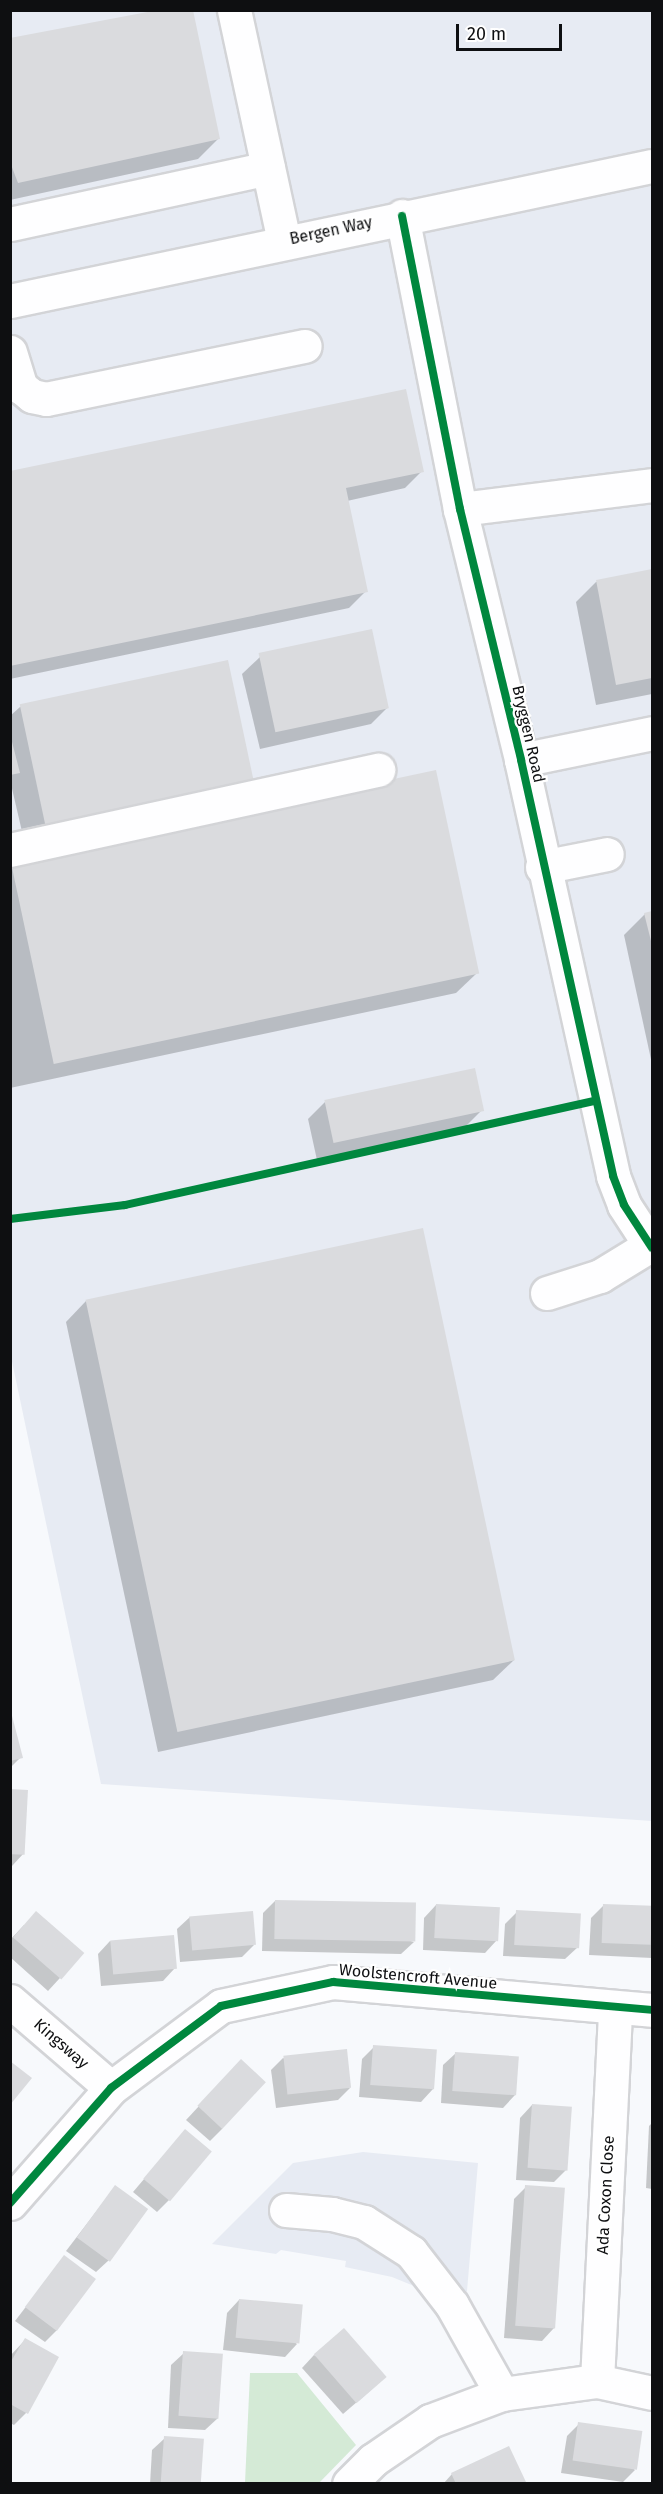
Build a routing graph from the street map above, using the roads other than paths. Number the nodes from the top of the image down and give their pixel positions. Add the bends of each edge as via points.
1 (234, 10) edge
2 (652, 166) edge
3 (268, 168) junction
4 (402, 216) junction
5 (10, 224) edge
6 (284, 242) junction
7 (10, 301) edge
8 (305, 346) dead end
9 (10, 352) edge
10 (652, 485) edge
11 (460, 509) junction
12 (652, 733) edge
13 (521, 760) junction
14 (378, 770) dead end
15 (10, 850) edge
16 (608, 854) dead end
17 (542, 867) junction
18 (651, 1247) edge
19 (547, 1293) dead end
20 (10, 2001) edge
21 (615, 2008) junction
22 (652, 2010) edge
23 (111, 2088) junction
24 (10, 2204) edge
25 (286, 2210) dead end
26 (597, 2381) junction
27 (652, 2393) edge
28 (502, 2394) junction
29 (349, 2484) edge

1 - 3 street
2 - 4 street, Bergen Way
3 - 5 street
3 - 6 street
4 - 6 street, Bergen Way
4 - 11 street, Bryggen Road
6 - 7 street, Bergen Way
8 - 9 street via 46,399 32,396 21,387
10 - 11 street
11 - 13 street, Bryggen Road
12 - 13 street
13 - 17 street, Bryggen Road
14 - 15 street
16 - 17 street
17 - 18 street, Bryggen Road via 612,1176
18 - 19 street via 600,1276
20 - 23 street, Kingsway
21 - 22 street, Woolstencroft Avenue
21 - 23 street, Woolstencroft Avenue via 333,1982 221,2006
21 - 26 street, Ada Coxon Close
23 - 24 street, Woolstencroft Avenue
25 - 28 street via 332,2214 364,2222 411,2252 452,2305
26 - 27 street
26 - 28 street
28 - 29 street via 430,2421 373,2460

